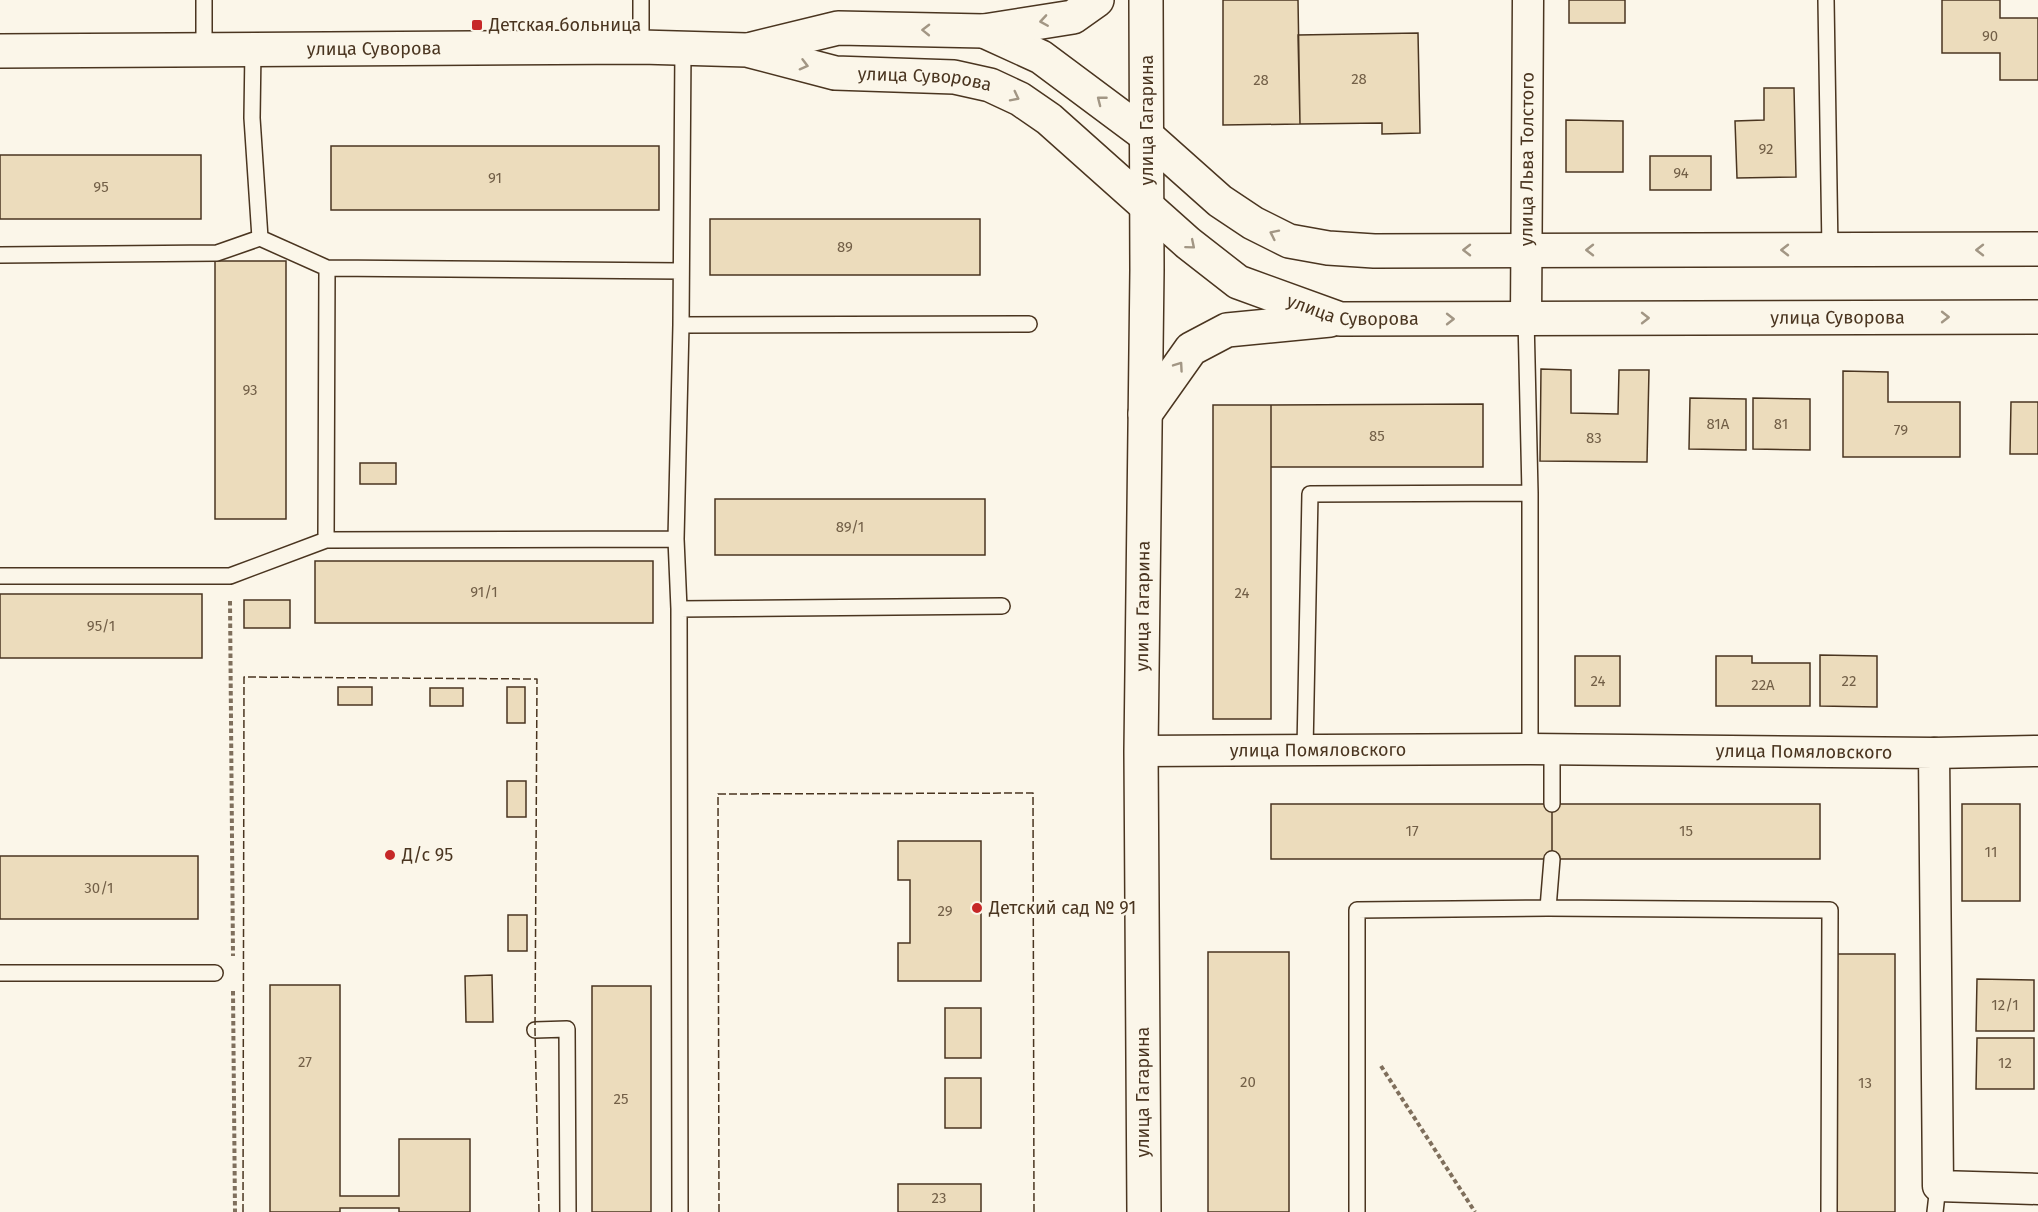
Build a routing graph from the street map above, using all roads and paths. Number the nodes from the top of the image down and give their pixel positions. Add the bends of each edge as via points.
1 (204, 0) edge
2 (641, 0) edge
3 (1097, 0) edge
4 (1146, 0) edge
5 (1528, 0) edge
6 (1826, 0) edge
7 (984, 30) junction
8 (641, 47) junction
9 (683, 48) junction
10 (204, 49) junction
11 (253, 49) junction
12 (747, 50) junction
13 (0, 51) edge
14 (1147, 136) junction
15 (1147, 206) junction
16 (260, 238) junction
17 (2038, 249) edge
18 (1526, 250) junction
19 (1830, 250) junction
20 (0, 255) edge
21 (327, 268) junction
22 (680, 271) junction
23 (2038, 317) edge
24 (1526, 318) junction
25 (1340, 319) junction
26 (1029, 324) dead end
27 (681, 325) junction
28 (1145, 414) junction
29 (1530, 493) junction
30 (676, 539) junction
31 (326, 540) junction
32 (0, 576) edge
33 (230, 576) junction
34 (1002, 606) dead end
35 (680, 609) junction
36 (1541, 749) junction
37 (1305, 750) junction
38 (1141, 751) junction
39 (2038, 751) edge
40 (1934, 753) junction
41 (1552, 804) dead end
42 (1552, 858) dead end
43 (1548, 908) junction
44 (233, 965) dead end
45 (0, 973) edge
46 (215, 973) dead end
47 (233, 988) dead end
48 (1357, 1028) junction
49 (535, 1030) dead end
50 (2038, 1189) edge
51 (1936, 1199) edge
52 (235, 1212) edge
53 (568, 1212) edge
54 (680, 1212) edge
55 (1144, 1212) edge
56 (1357, 1212) edge
57 (1474, 1212) edge
58 (1829, 1212) edge

1 - 10 lane
2 - 8 lane
3 -> 7 main road, улица Суворова via 1073,16
4 - 14 main road, улица Гагарина
5 - 18 street, улица Льва Толстого
6 - 19 lane
7 -> 12 main road, улица Суворова via 838,28
14 -> 7 main road, улица Суворова via 1041,57
8 - 9 main road, улица Суворова
8 - 11 main road, улица Суворова
9 - 12 main road, улица Суворова
9 - 22 lane
10 - 11 main road, улица Суворова
10 - 13 main road, улица Суворова
11 - 16 lane via 252,118
12 -> 15 main road, улица Суворова via 835,73 954,77 990,85 1049,119
14 - 15 main road, улица Гагарина
18 -> 14 main road, улица Суворова via 1374,251 1289,241 1220,201
15 -> 25 main road, улица Суворова via 1238,282
15 - 28 main road, улица Гагарина
16 - 20 lane via 217,253
16 - 21 lane
17 -> 19 main road, улица Суворова
19 -> 18 main road, улица Суворова
18 - 24 street, улица Льва Толстого
21 - 22 lane
21 - 31 lane
22 - 27 lane
24 -> 23 main road, улица Суворова
25 -> 24 main road, улица Суворова
24 - 29 lane
28 -> 25 main road via 1191,349 1227,330
26 - 27 lane
27 - 30 lane
28 - 38 main road, улица Гагарина
29 - 36 lane
29 - 37 lane via 1310,494
30 - 31 lane
30 - 35 lane
31 - 33 lane
32 - 33 lane
33 - 44 path
34 - 35 lane
35 - 54 lane
36 - 37 street, улица Помяловского
36 - 40 street, улица Помяловского
36 - 41 lane
37 - 38 street, улица Помяловского
38 - 55 main road, улица Гагарина
39 - 40 street, улица Помяловского
40 - 51 street
42 - 43 lane
43 - 48 lane via 1357,910
43 - 58 lane via 1830,910
45 - 46 lane
47 - 52 path
48 - 56 lane
48 - 57 path
49 - 53 lane via 567,1029
50 - 51 street

